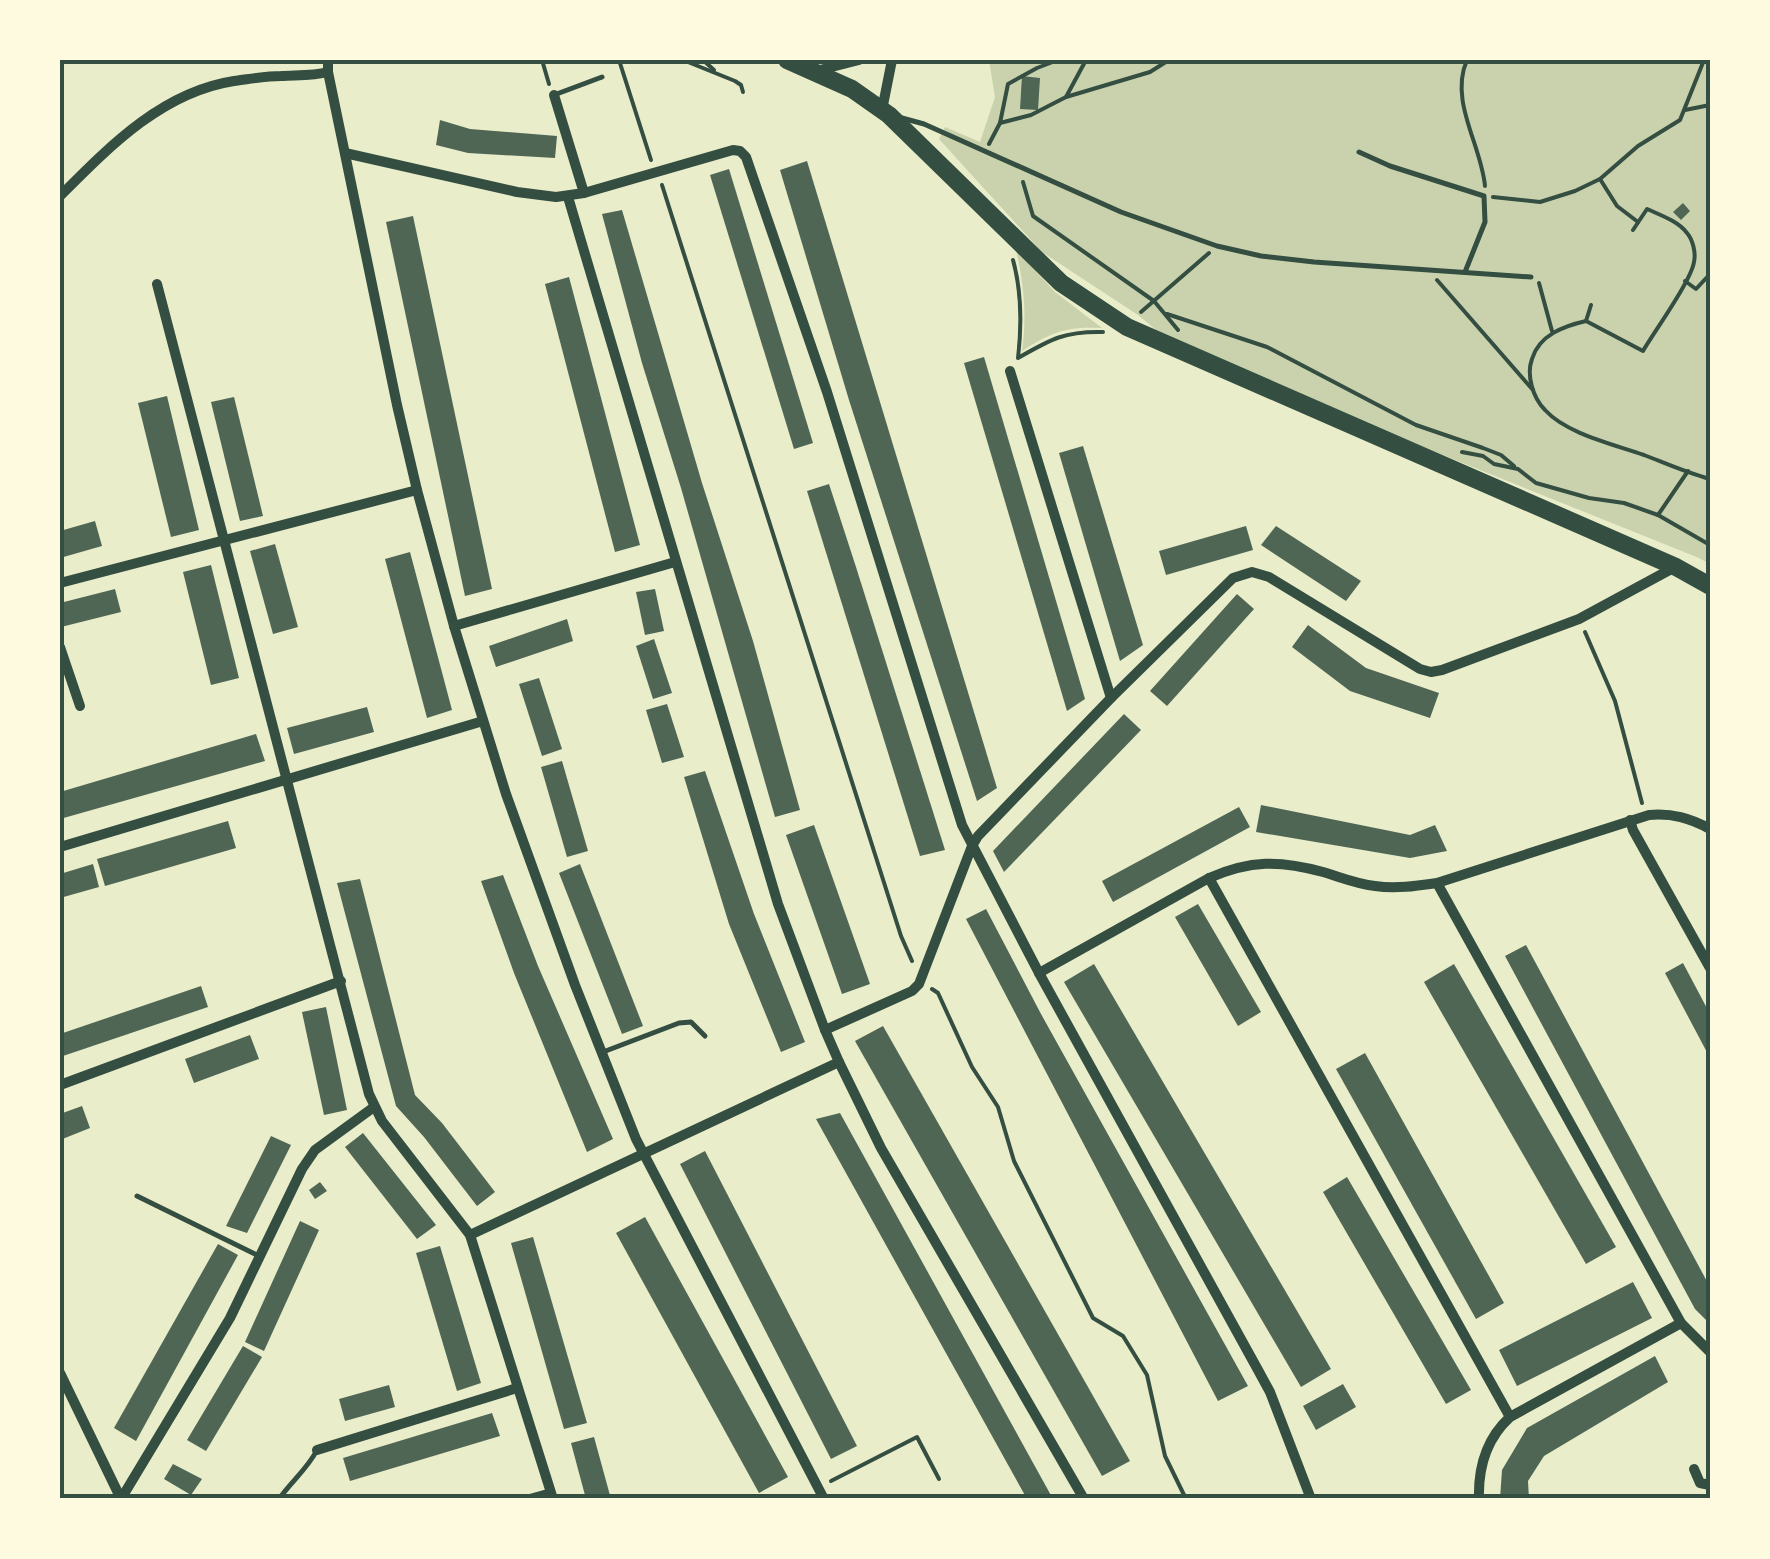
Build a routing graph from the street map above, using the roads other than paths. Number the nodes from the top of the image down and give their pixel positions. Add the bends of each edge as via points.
1 (787, 60) edge
2 (859, 60) edge
3 (892, 60) edge
4 (328, 66) edge
5 (814, 72) junction
6 (602, 77) dead end
7 (554, 95) joint
8 (886, 113) junction
9 (1359, 152) dead end
10 (345, 153) junction
11 (584, 193) junction
12 (60, 196) edge
13 (568, 196) junction
14 (1465, 272) junction
15 (1531, 277) road end
16 (157, 284) dead end
17 (1010, 371) dead end
18 (417, 490) junction
19 (224, 542) junction
20 (675, 562) junction
21 (1676, 567) junction
22 (60, 583) edge
23 (1710, 586) edge
24 (454, 626) junction
25 (60, 647) edge
26 (1111, 698) junction
27 (80, 706) dead end
28 (483, 721) junction
29 (286, 781) junction
30 (1630, 820) junction
31 (1710, 829) edge
32 (972, 846) junction
33 (60, 847) edge
34 (1210, 878) junction
35 (1437, 882) junction
36 (1710, 968) edge
37 (1039, 973) junction
38 (341, 981) junction
39 (826, 1030) junction
40 (705, 1036) dead end
41 (603, 1052) junction
42 (838, 1062) junction
43 (60, 1084) edge
44 (374, 1107) junction
45 (644, 1153) junction
46 (137, 1196) dead end
47 (470, 1234) junction
48 (260, 1257) junction
49 (1681, 1323) junction
50 (1710, 1352) edge
51 (60, 1373) edge
52 (516, 1388) junction
53 (1510, 1417) junction
54 (317, 1450) joint
55 (1694, 1468) dead end
56 (1710, 1485) edge
57 (821, 1494) edge
58 (551, 1495) edge
59 (121, 1499) edge
60 (279, 1499) edge
61 (521, 1499) edge
62 (1084, 1499) edge
63 (1311, 1499) edge
64 (1479, 1499) edge

1 - 5 main road
2 - 5 street
3 - 8 street
4 - 10 street
4 - 12 street via 231,82 183,98 118,138
5 - 8 main road
6 - 7 lane
7 - 11 street
8 - 14 lane via 1217,246 1261,256
8 - 21 main road via 1061,284 1126,327
9 - 14 lane via 1484,196 1485,222
10 - 13 street via 517,192
10 - 18 street
11 - 13 street
11 - 32 street via 734,150 746,157
13 - 20 street
14 - 15 lane
16 - 19 street
17 - 26 street
18 - 19 street
18 - 24 street
19 - 22 street
19 - 29 street
20 - 24 street
20 - 39 street via 778,904
21 - 23 main road
21 - 26 street via 1579,618 1430,672 1252,572 1233,578
24 - 28 street
25 - 27 street
26 - 32 street
28 - 29 street
28 - 41 street
29 - 33 street
29 - 38 street
30 - 31 street via 1670,814
30 - 35 street
30 - 36 street
32 - 37 street
32 - 39 street via 922,980
34 - 35 street via 1273,863 1372,886
34 - 37 street
34 - 53 street
35 - 49 street
37 - 63 street via 1270,1392
38 - 43 street
38 - 44 street
39 - 42 street
40 - 41 lane via 691,1022 679,1023
41 - 45 street
42 - 45 street
42 - 62 street
44 - 47 street
44 - 48 street via 308,1159
45 - 47 street
45 - 57 street
46 - 48 lane
47 - 52 street
48 - 59 street
49 - 50 street
49 - 53 street
51 - 59 street
52 - 54 street
52 - 58 street
53 - 64 street via 1483,1455
54 - 60 lane
55 - 56 street via 1700,1482
58 - 61 lane

